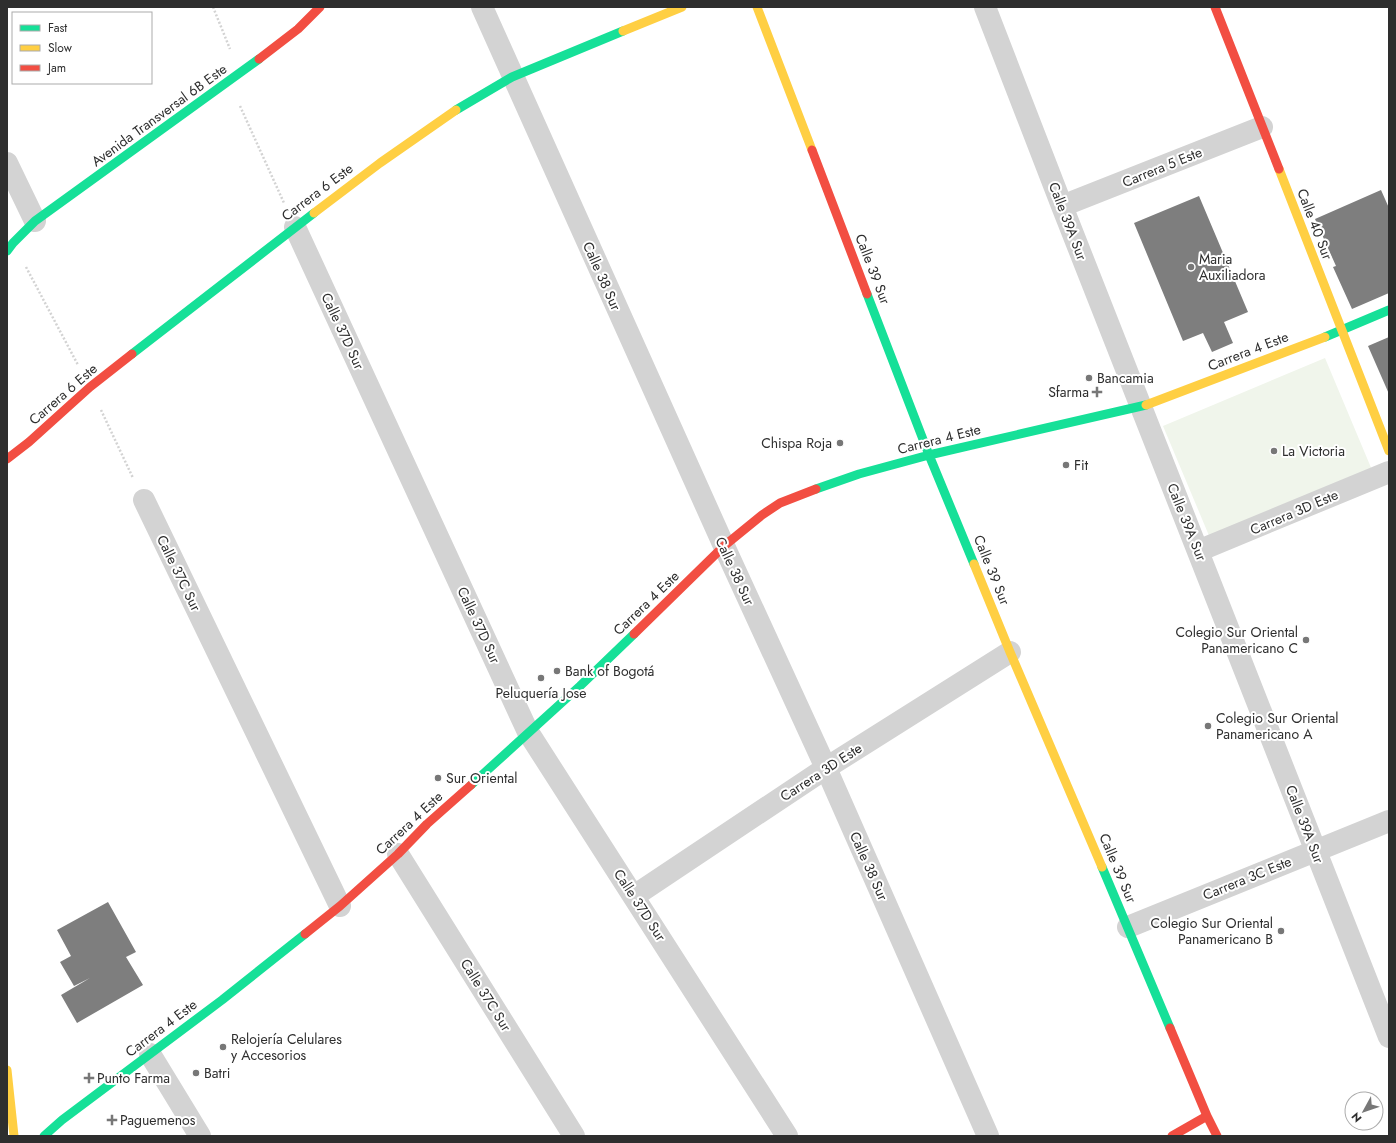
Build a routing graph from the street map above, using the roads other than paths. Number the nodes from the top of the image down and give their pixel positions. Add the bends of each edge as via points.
1 (320, 7) edge
2 (482, 7) edge
3 (682, 7) edge
4 (757, 7) edge
5 (985, 7) edge
6 (1214, 7) edge
7 (512, 77) junction
8 (1262, 127) junction
9 (7, 163) edge
10 (1062, 206) junction
11 (35, 221) junction
12 (295, 226) junction
13 (7, 251) edge
14 (1389, 310) edge
15 (1342, 331) junction
16 (1141, 407) junction
17 (1389, 451) edge
18 (930, 455) junction
19 (7, 459) edge
20 (1389, 472) edge
21 (144, 500) road end
22 (724, 546) junction
23 (1198, 551) junction
24 (1010, 652) junction
25 (528, 732) junction
26 (826, 768) junction
27 (1389, 821) edge
28 (1316, 850) junction
29 (398, 854) junction
30 (634, 896) junction
31 (340, 906) junction
32 (1128, 927) junction
33 (1389, 1037) edge
34 (150, 1054) junction
35 (7, 1070) edge
36 (1207, 1116) junction
37 (14, 1136) edge
38 (44, 1136) edge
39 (200, 1136) edge
40 (574, 1136) edge
41 (787, 1136) edge
42 (988, 1136) edge
43 (1172, 1136) edge
44 (1217, 1136) edge

1 - 11 street, Avenida Transversal 6B Este via 298,29 240,74
2 - 7 street, Calle 38 Sur
3 - 7 street, Carrera 6 Este
4 - 18 street, Calle 39 Sur
5 - 10 street, Calle 39A Sur
6 - 8 street, Calle 40 Sur
7 - 12 street, Carrera 6 Este via 462,106
7 - 22 street, Calle 38 Sur
8 - 10 street, Carrera 5 Este
8 - 15 street, Calle 40 Sur
9 - 11 street
10 - 16 street, Calle 39A Sur
11 - 13 street, Avenida Transversal 6B Este
12 - 19 street, Carrera 6 Este via 90,387
12 - 25 street, Calle 37D Sur
14 - 15 street, Carrera 4 Este
15 - 16 street, Carrera 4 Este
15 - 17 street, Calle 40 Sur
16 - 18 street, Carrera 4 Este
16 - 23 street, Calle 39A Sur
18 - 22 street, Carrera 4 Este via 859,474 780,503
18 - 24 street, Calle 39 Sur
20 - 23 street, Carrera 3D Este
21 - 31 street, Calle 37C Sur
22 - 25 street, Carrera 4 Este
22 - 26 street, Calle 38 Sur
23 - 28 street, Calle 39A Sur
24 - 26 street, Carrera 3D Este
24 - 32 street, Calle 39 Sur
25 - 29 street, Carrera 4 Este via 427,824
25 - 30 street, Calle 37D Sur
26 - 30 street, Carrera 3D Este
26 - 42 street, Calle 38 Sur
27 - 28 street, Carrera 3C Este
28 - 32 street, Carrera 3C Este
28 - 33 street, Calle 39A Sur
29 - 31 street, Carrera 4 Este
29 - 40 street, Calle 37C Sur
30 - 41 street, Calle 37D Sur
31 - 34 street, Carrera 4 Este via 259,972
32 - 36 street, Calle 39 Sur
34 - 38 street, Carrera 4 Este
34 - 39 street
35 - 37 street
36 - 43 street
36 - 44 street, Calle 39 Sur

